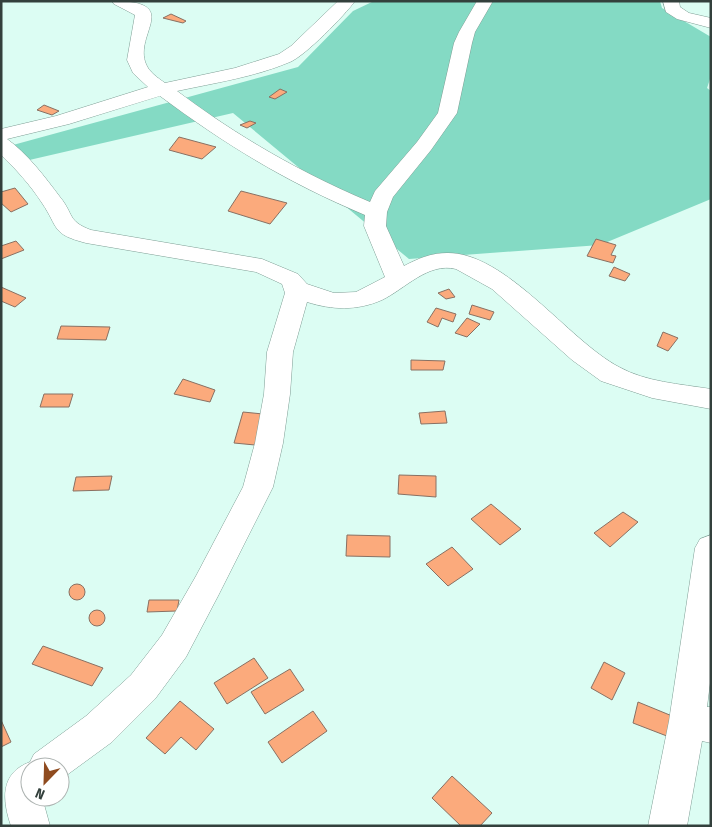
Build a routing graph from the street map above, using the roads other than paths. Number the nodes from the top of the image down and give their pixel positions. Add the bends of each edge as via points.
1 (120, 1) edge
2 (347, 1) edge
3 (485, 1) edge
4 (671, 1) edge
5 (711, 23) edge
6 (162, 89) junction
7 (1, 136) edge
8 (1, 144) edge
9 (376, 212) junction
10 (398, 280) junction
11 (296, 289) junction
12 (711, 399) edge
13 (711, 548) edge
14 (699, 723) edge
15 (61, 757) edge
16 (26, 807) edge
17 (31, 826) edge
18 (667, 826) edge

1 - 6 street via 142,12 144,17 136,64
2 - 6 street via 285,58
3 - 9 street via 467,32 447,113 383,196
4 - 5 street via 672,9 683,16
6 - 7 street
6 - 9 street via 256,154 334,195
8 - 11 street via 53,202 62,223 71,230 86,236 262,266 290,279
9 - 10 street via 375,226
10 - 11 street via 372,295 347,301 322,299
10 - 12 street via 442,259 463,262 511,290 599,368 650,387
11 - 15 street via 280,352 277,394 258,488 174,646 143,687 99,730
13 - 14 street
14 - 18 street
16 - 17 street

